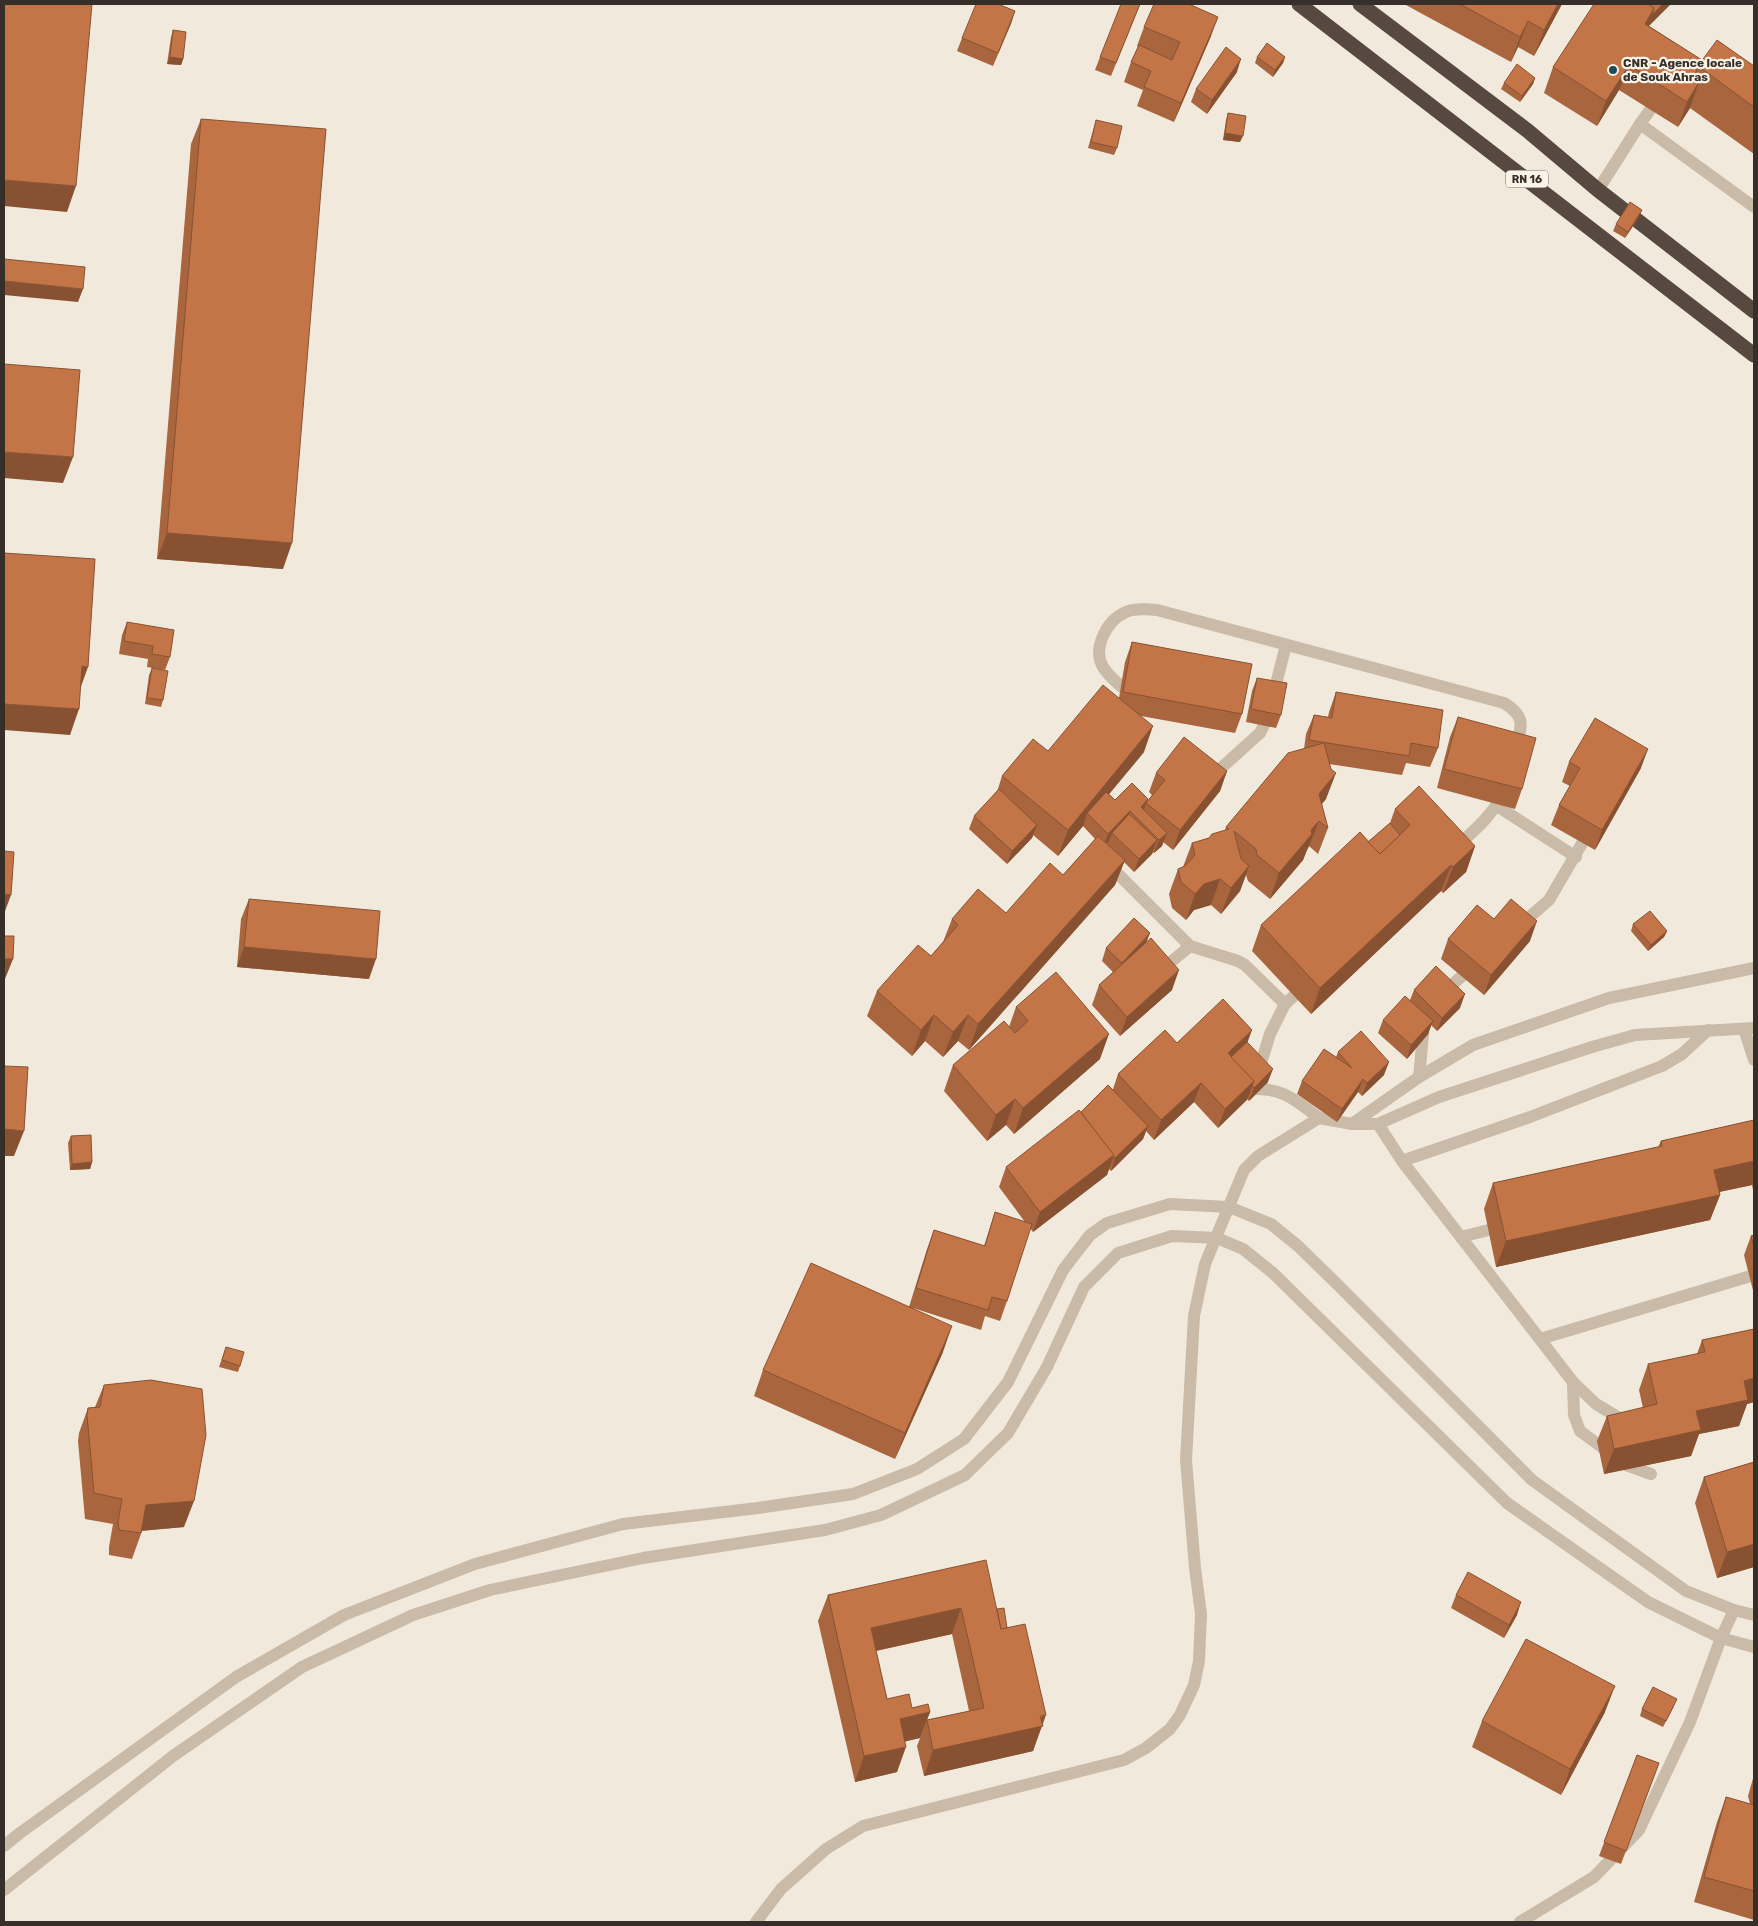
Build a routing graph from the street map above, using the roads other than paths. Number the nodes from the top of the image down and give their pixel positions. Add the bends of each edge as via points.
1 (1299, 4) edge
2 (1360, 4) edge
3 (1667, 85) edge
4 (1640, 124) junction
5 (1598, 190) junction
6 (1754, 207) edge
7 (1754, 311) edge
8 (1754, 355) edge
9 (1286, 645) junction
10 (1139, 706) edge
11 (1514, 760) edge
12 (1510, 778) edge
13 (1204, 784) edge
14 (1497, 806) junction
15 (1599, 815) edge
16 (1576, 857) junction
17 (1444, 858) edge
18 (1111, 867) edge
19 (1511, 934) edge
20 (1190, 946) junction
21 (1484, 957) edge
22 (1754, 968) edge
23 (1314, 977) edge
24 (1152, 978) edge
25 (1285, 1004) junction
26 (1749, 1028) edge
27 (1708, 1030) junction
28 (1754, 1060) edge
29 (1419, 1077) junction
30 (1254, 1089) junction
31 (1235, 1092) edge
32 (1319, 1118) junction
33 (1352, 1124) junction
34 (1378, 1124) junction
35 (1402, 1161) junction
36 (1229, 1207) junction
37 (1518, 1223) edge
38 (1460, 1237) junction
39 (1217, 1238) junction
40 (1754, 1275) edge
41 (1540, 1339) junction
42 (1572, 1382) junction
43 (1641, 1422) edge
44 (1651, 1474) dead end
45 (1734, 1610) junction
46 (1754, 1615) edge
47 (1721, 1638) junction
48 (1754, 1647) edge
49 (4, 1846) edge
50 (4, 1890) edge
51 (756, 1922) edge
52 (1520, 1922) edge

1 - 8 highway, RN 16
2 - 5 highway, RN 16 via 1528,130
3 - 4 street
4 - 5 street
4 - 6 street
5 - 7 highway, RN 16
9 - 10 street via 1157,610 1128,611 1116,617 1104,634 1099,657 1114,681
9 - 11 street via 1504,703 1520,717
9 - 13 street via 1267,719 1260,733
12 - 14 street
14 - 16 street
14 - 17 street
15 - 16 street
16 - 19 street via 1549,900
18 - 20 street
20 - 24 street
20 - 25 street via 1245,965
21 - 29 street via 1449,986 1432,1007 1424,1025
22 - 29 street via 1609,998 1473,1045
23 - 25 street
25 - 30 street via 1270,1034
26 - 27 street
26 - 28 street
27 - 34 street via 1635,1035 1592,1047 1439,1098
27 - 35 street via 1682,1054 1662,1066 1530,1117
29 - 33 street
30 - 31 street
30 - 32 street via 1290,1095
32 - 33 street
32 - 36 street via 1258,1156 1244,1170
33 - 34 street
34 - 35 street
35 - 38 street
36 - 39 street
36 - 45 street via 1271,1224 1298,1246 1532,1480 1686,1591
36 - 49 street via 1170,1204 1107,1223 1090,1235 1063,1270 1008,1382 964,1439 917,1469 853,1494 622,1524 475,1564 344,1616 236,1677
37 - 38 street
38 - 41 street
39 - 47 street via 1243,1249 1273,1273 1507,1503 1648,1602
39 - 50 street via 1172,1236 1118,1253 1084,1287 1048,1367 1008,1433 965,1475 881,1515 825,1530 643,1558 490,1590 413,1615 302,1667 173,1756
39 - 51 street via 1205,1264 1194,1316 1186,1460 1201,1614 1200,1652 1194,1685 1170,1729 1124,1760 863,1826 826,1849 781,1889
40 - 41 street
41 - 42 street
42 - 43 street via 1596,1404 1628,1423
42 - 44 street via 1574,1415 1580,1431 1626,1465
45 - 46 street
45 - 47 street
47 - 48 street
47 - 52 street via 1690,1722 1639,1830 1594,1877

